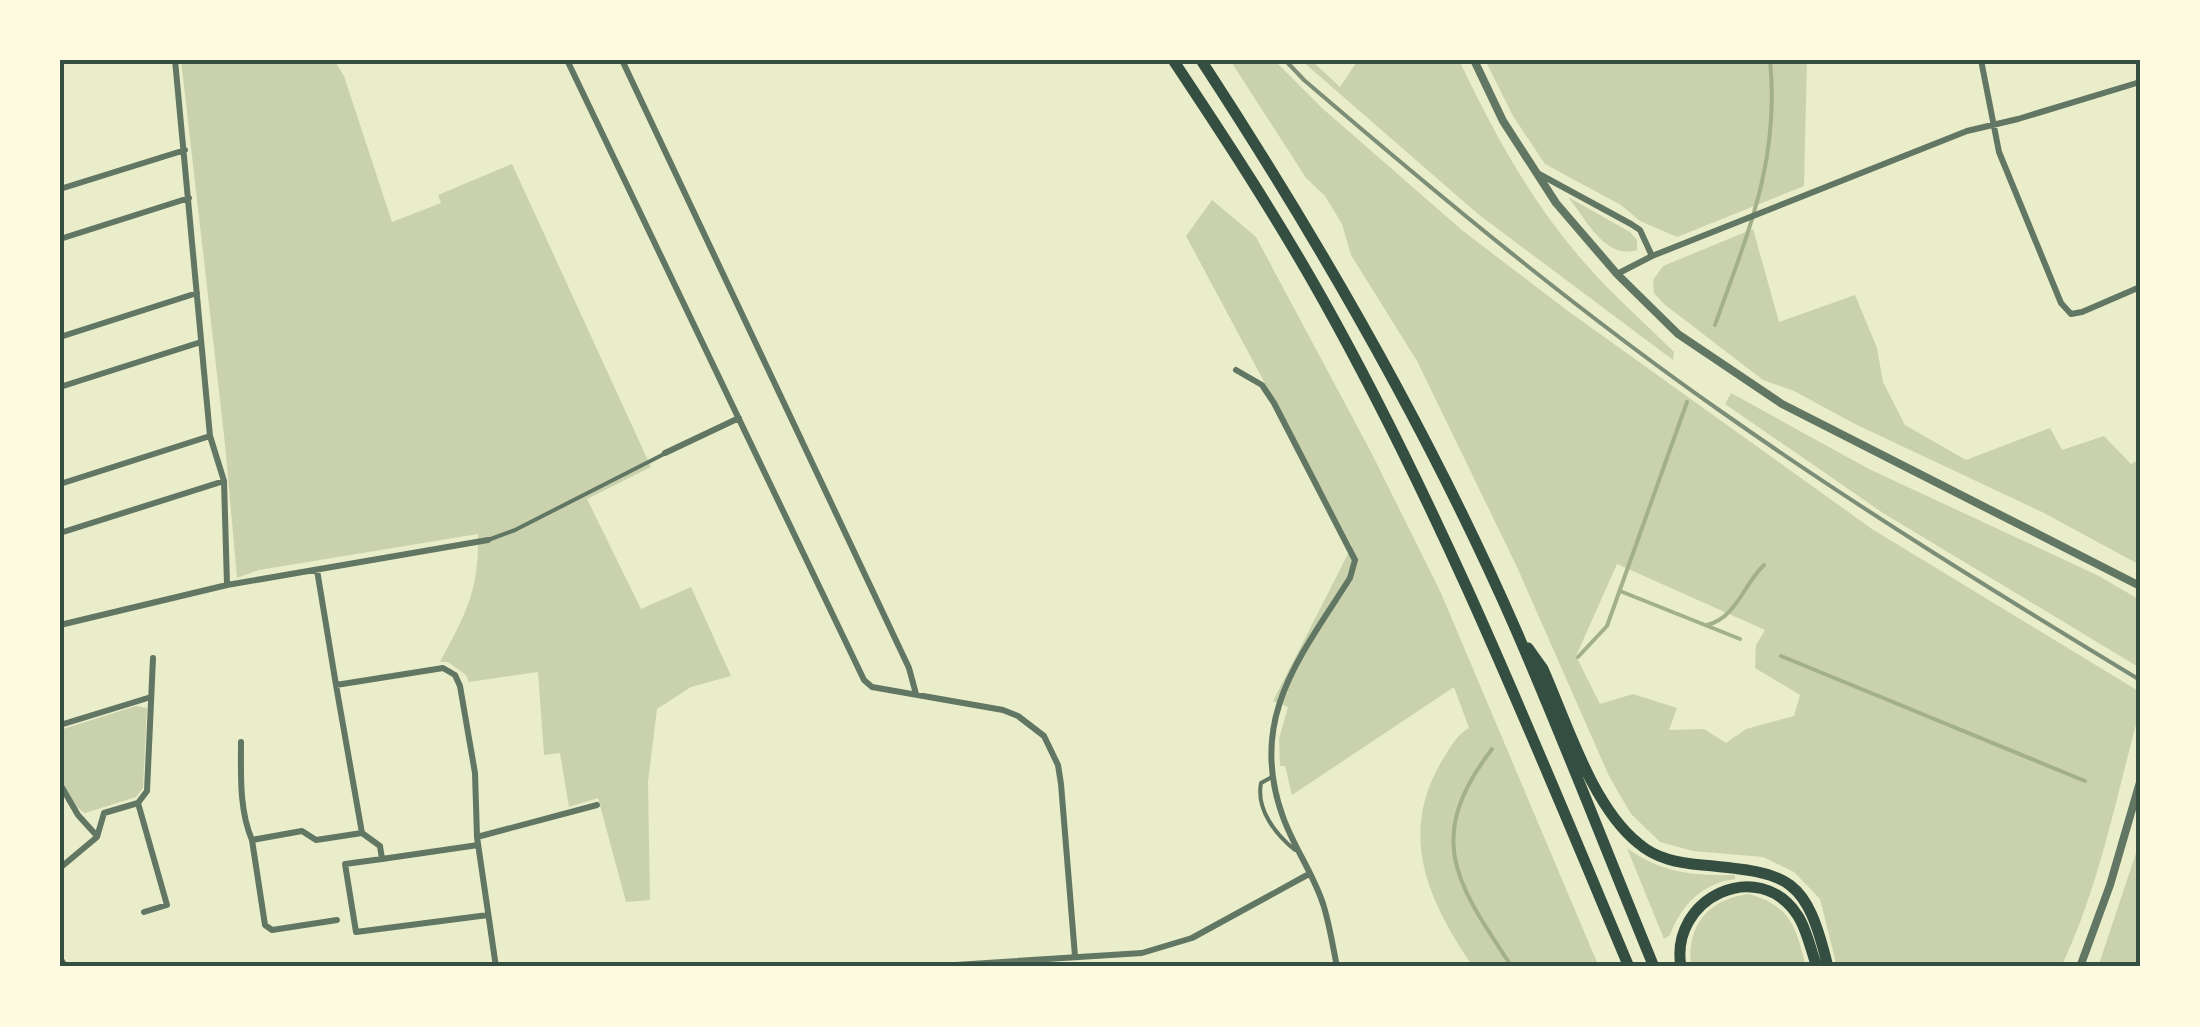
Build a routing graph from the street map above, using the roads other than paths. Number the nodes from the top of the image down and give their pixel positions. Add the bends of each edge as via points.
1 (175, 60) edge
2 (567, 60) edge
3 (622, 60) edge
4 (1173, 60) edge
5 (1202, 60) edge
6 (1474, 60) edge
7 (1981, 60) edge
8 (2140, 82) edge
9 (1991, 126) junction
10 (185, 150) junction
11 (1534, 172) junction
12 (60, 189) edge
13 (189, 198) junction
14 (60, 239) edge
15 (1652, 256) junction
16 (1618, 274) junction
17 (2140, 287) edge
18 (196, 293) junction
19 (60, 337) edge
20 (201, 342) junction
21 (1236, 370) dead end
22 (60, 388) edge
23 (739, 418) junction
24 (210, 436) junction
25 (665, 453) joint
26 (224, 480) junction
27 (60, 484) edge
28 (60, 533) edge
29 (488, 540) joint
30 (317, 570) junction
31 (228, 585) junction
32 (2140, 586) edge
33 (60, 626) edge
34 (1516, 629) junction
35 (154, 658) dead end
36 (336, 685) junction
37 (916, 694) junction
38 (151, 698) junction
39 (60, 725) edge
40 (241, 742) dead end
41 (1272, 777) junction
42 (2140, 782) edge
43 (60, 784) edge
44 (138, 803) junction
45 (597, 804) dead end
46 (362, 833) junction
47 (97, 837) junction
48 (252, 840) junction
49 (478, 841) junction
50 (1299, 852) junction
51 (382, 859) junction
52 (60, 868) edge
53 (1309, 874) junction
54 (144, 912) dead end
55 (488, 915) junction
56 (337, 920) dead end
57 (1074, 956) junction
58 (60, 960) edge
59 (65, 967) edge
60 (496, 967) edge
61 (924, 967) edge
62 (1337, 967) edge
63 (1629, 967) edge
64 (1654, 967) edge
65 (1681, 967) edge
66 (1816, 967) edge
67 (1828, 967) edge
68 (2080, 967) edge

1 - 10 street
2 - 23 street
3 - 37 street
4 - 63 highway via 1282,228 1364,375 1452,554
5 - 34 highway via 1353,307
6 - 11 street
7 - 9 street
8 - 9 street
9 - 15 street
9 - 17 street via 2061,303 2072,314 2082,312
10 - 12 street
10 - 13 street
11 - 15 street via 1632,224
11 - 16 street
13 - 14 street
13 - 18 street
15 - 16 street
16 - 32 street via 1678,334 1782,404
18 - 19 street
18 - 20 street
20 - 22 street
20 - 24 street
21 - 41 street via 1262,384 1274,403 1355,560 1288,678 1271,736
23 - 25 street
23 - 37 street via 864,680
24 - 26 street
24 - 27 street
25 - 29 lane
26 - 28 street
26 - 31 street
29 - 30 street
30 - 31 street
30 - 36 street
31 - 33 street
34 - 64 highway
34 - 67 highway via 1543,669 1615,823 1662,858 1784,878 1813,913
35 - 38 street
36 - 46 street
36 - 49 street via 443,668 455,675 475,773
37 - 57 street via 1018,716 1051,747 1061,784
38 - 39 street
38 - 44 street via 147,791
40 - 48 street
41 - 50 street
41 - 50 lane via 1261,782 1259,798 1280,838
42 - 68 street
43 - 47 street
44 - 47 street via 104,813
44 - 54 street via 167,904
45 - 49 street
46 - 48 street via 316,840 302,831
46 - 51 street via 380,846
47 - 52 street
48 - 56 street via 264,925 272,930
49 - 51 street
49 - 55 street
50 - 53 street
51 - 55 street via 346,864 356,932
53 - 57 street via 1192,938 1142,953
53 - 62 street via 1324,905
55 - 60 street
57 - 61 street
58 - 59 street
65 - 66 highway via 1680,940 1691,914 1716,894 1742,887 1770,892 1798,915

